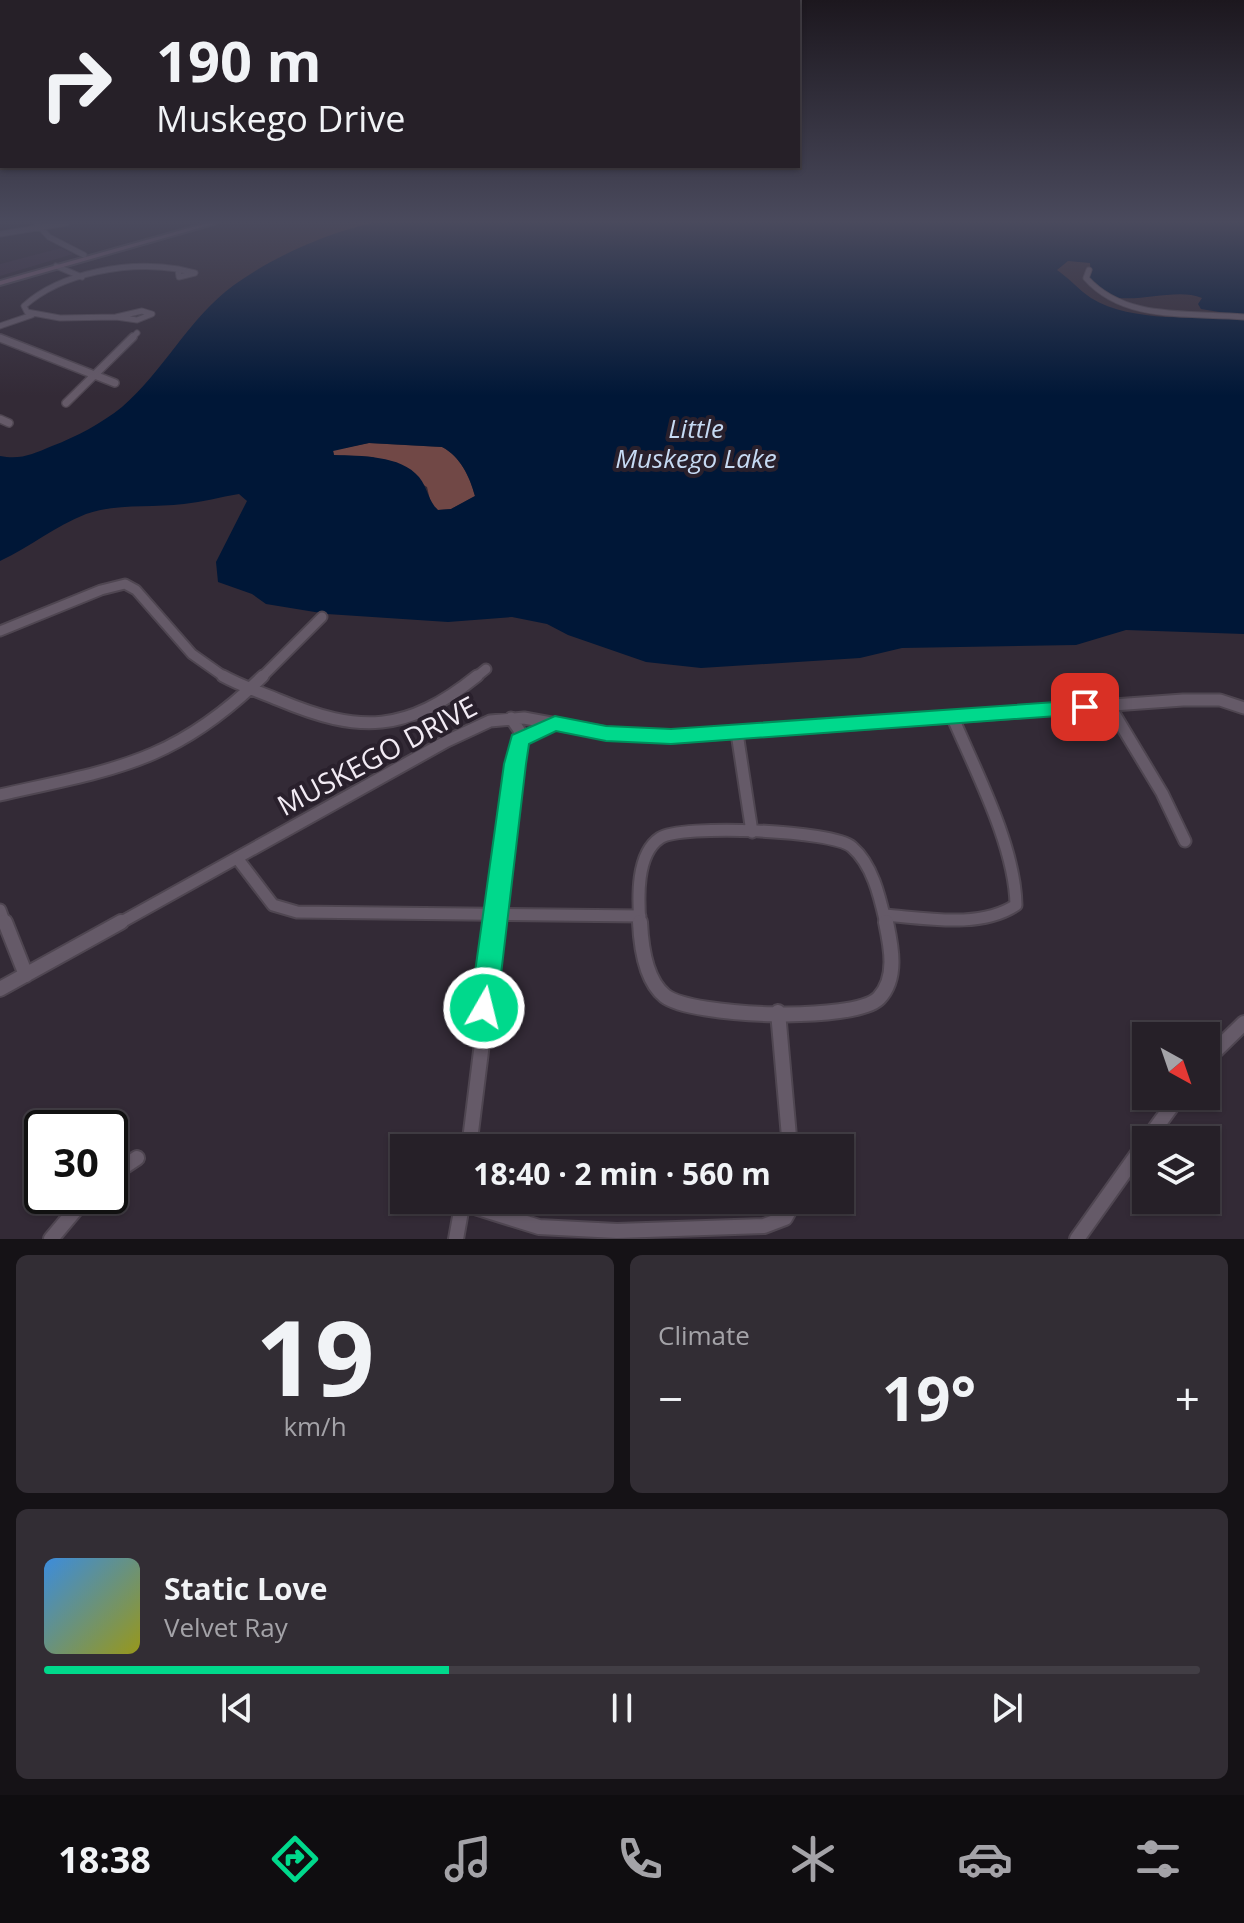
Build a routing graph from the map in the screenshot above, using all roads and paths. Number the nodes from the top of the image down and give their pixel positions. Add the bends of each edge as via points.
1 (74, 281) edge
2 (1088, 281) edge
3 (32, 315) junction
4 (116, 317) junction
5 (1244, 317) edge
6 (0, 326) edge
7 (137, 333) dead end
8 (0, 338) edge
9 (95, 374) junction
10 (115, 383) dead end
11 (66, 403) dead end
12 (0, 419) edge
13 (9, 423) dead end
14 (322, 617) dead end
15 (0, 631) edge
16 (486, 669) dead end
17 (249, 687) junction
18 (1109, 705) junction
19 (1244, 708) edge
20 (511, 718) junction
21 (953, 718) junction
22 (555, 723) junction
23 (737, 733) junction
24 (520, 740) junction
25 (0, 795) edge
26 (752, 832) junction
27 (1185, 841) dead end
28 (237, 858) junction
29 (0, 910) edge
30 (496, 912) junction
31 (884, 915) junction
32 (640, 916) junction
33 (26, 975) junction
34 (0, 989) edge
35 (778, 1012) junction
36 (1244, 1023) edge
37 (1220, 1046) edge
38 (471, 1134) edge
39 (789, 1134) edge
40 (137, 1158) dead end
41 (1132, 1162) edge
42 (128, 1164) edge
43 (72, 1214) edge
44 (460, 1214) edge
45 (500, 1214) edge
46 (782, 1214) edge
47 (51, 1239) edge
48 (456, 1239) edge
49 (1077, 1239) edge

1 - 3 street via 29,299 24,309
2 - 5 street via 1136,309
3 - 4 street
3 - 6 street
4 - 4 street via 137,320 152,313 142,311
7 - 9 street
8 - 9 street
9 - 10 street
9 - 11 street
12 - 13 street
14 - 17 street
15 - 17 street via 121,584 136,590 202,663
16 - 17 street via 435,702 377,724 347,724 318,716
17 - 25 street via 193,735 162,751
18 - 19 street, MUSKEGO DRIVE via 1209,698
18 - 21 street, MUSKEGO DRIVE
18 - 27 street
20 - 22 street, MUSKEGO DRIVE
20 - 24 street
20 - 28 street, MUSKEGO DRIVE via 464,732
21 - 23 street, MUSKEGO DRIVE
21 - 31 street via 1000,841 1016,905 988,917
22 - 23 street, MUSKEGO DRIVE via 639,736
22 - 24 street
23 - 26 street
24 - 30 street
26 - 31 street via 830,837 850,845 869,865
26 - 32 street via 676,833 659,839 644,858
28 - 30 street via 260,892 280,909
28 - 33 street, MUSKEGO DRIVE
29 - 33 street
30 - 32 street
30 - 38 street
31 - 35 street via 891,974 879,998 857,1010
32 - 35 street via 649,976 665,996 695,1008
33 - 34 street, MUSKEGO DRIVE
35 - 39 street
36 - 37 street
40 - 42 street
41 - 49 street
43 - 47 street
44 - 48 street
45 - 46 street via 539,1227 617,1231 764,1226

